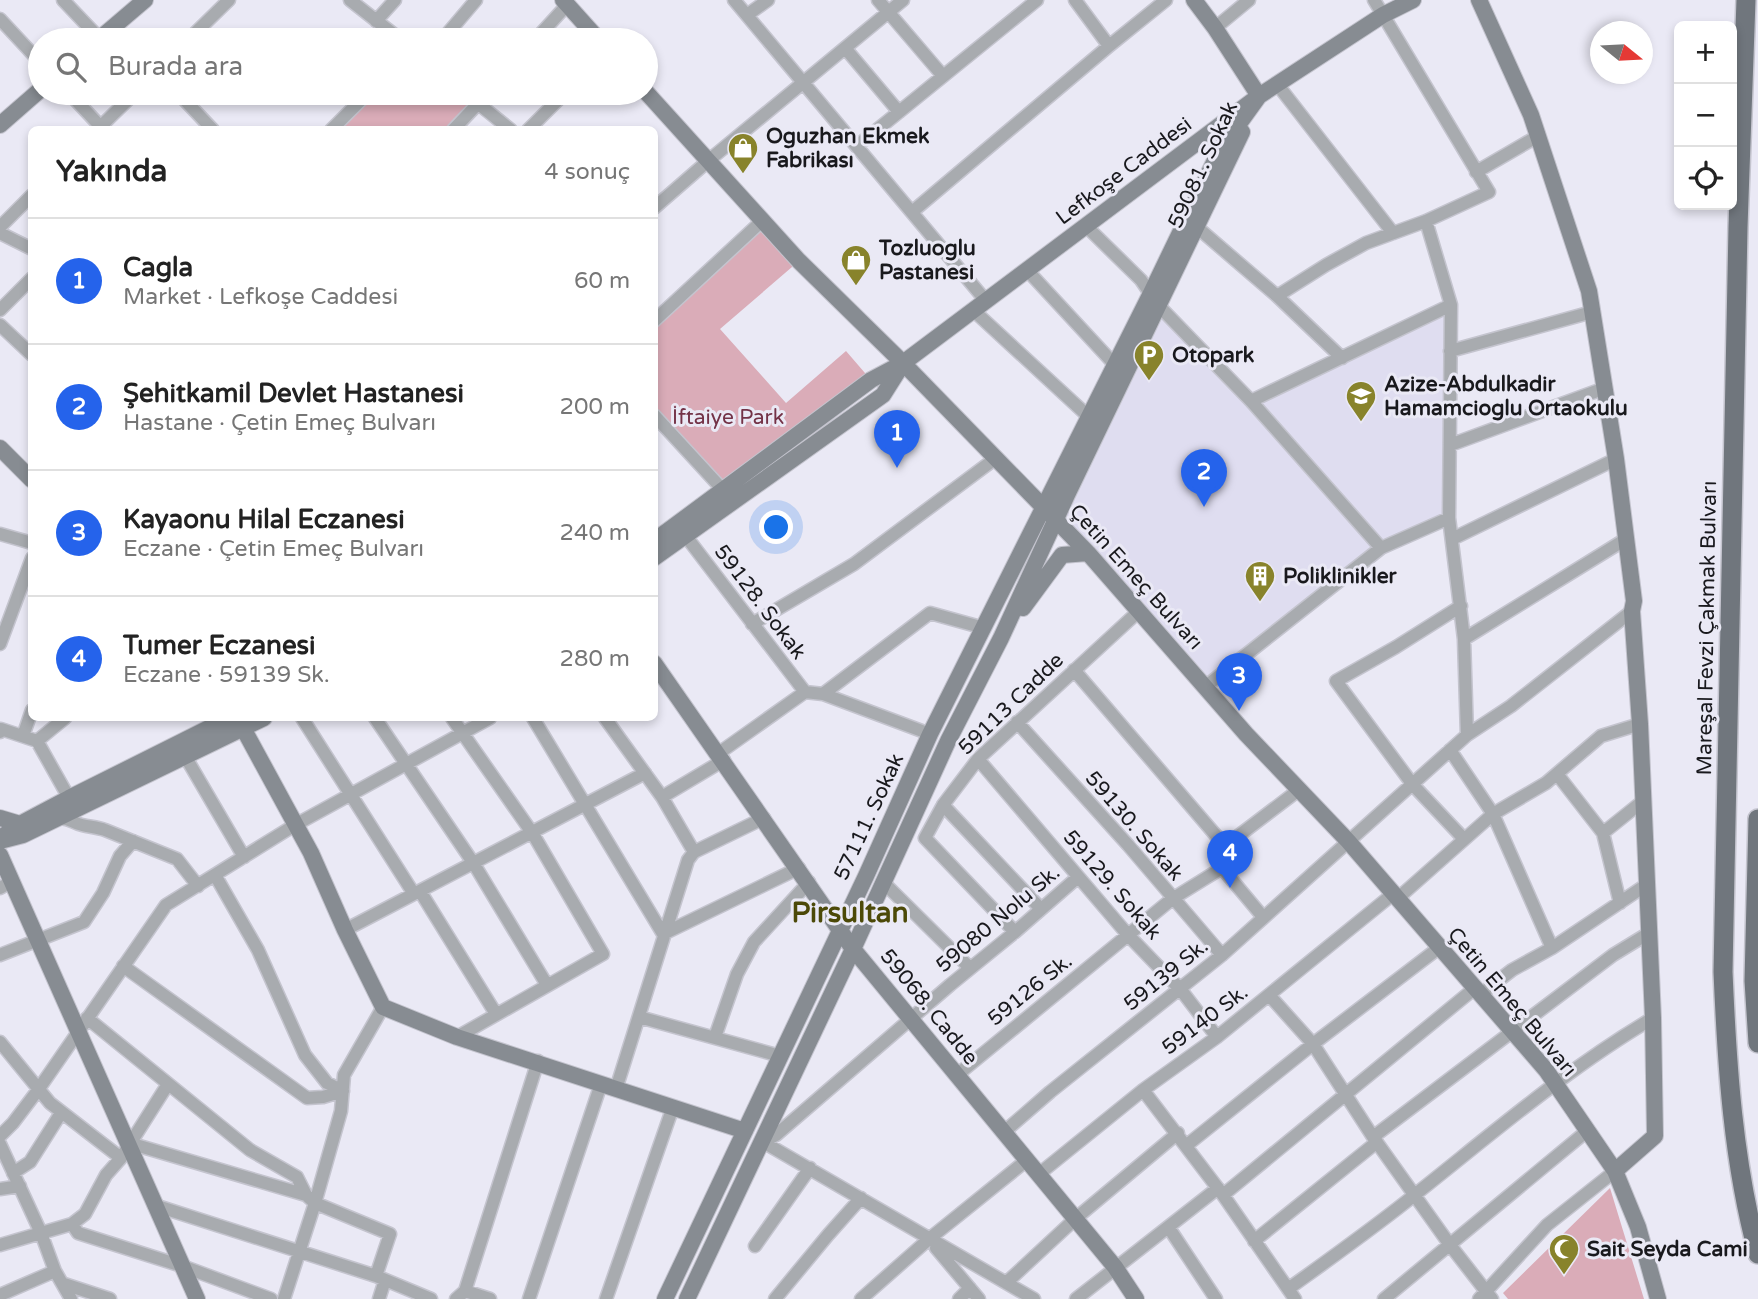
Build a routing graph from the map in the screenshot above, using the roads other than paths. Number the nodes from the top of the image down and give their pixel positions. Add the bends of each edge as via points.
1 (63, 0) edge
2 (229, 0) edge
3 (350, 0) edge
4 (395, 0) edge
5 (476, 0) edge
6 (734, 0) edge
7 (768, 0) edge
8 (878, 0) edge
9 (903, 0) edge
10 (1037, 0) edge
11 (1075, 0) edge
12 (1166, 0) edge
13 (1194, 0) edge
14 (1248, 0) edge
15 (1374, 0) edge
16 (1413, 0) edge
17 (1479, 0) edge
18 (1746, 0) edge
19 (143, 1) edge
20 (565, 2) edge
21 (889, 12) junction
22 (1383, 15) junction
23 (747, 16) junction
24 (0, 19) edge
25 (376, 21) junction
26 (1215, 27) junction
27 (88, 28) edge
28 (113, 28) edge
29 (200, 28) edge
30 (385, 28) edge
31 (452, 28) edge
32 (544, 28) edge
33 (588, 28) edge
34 (1109, 46) junction
35 (845, 48) junction
36 (28, 49) edge
37 (943, 76) junction
38 (803, 83) junction
39 (1277, 84) junction
40 (1259, 96) junction
41 (28, 100) edge
42 (79, 105) edge
43 (122, 105) edge
44 (189, 105) edge
45 (357, 105) edge
46 (477, 105) edge
47 (479, 105) edge
48 (553, 105) edge
49 (658, 105) edge
50 (899, 112) junction
51 (0, 125) edge
52 (96, 126) edge
53 (100, 126) edge
54 (209, 126) edge
55 (335, 126) edge
56 (457, 126) edge
57 (506, 126) edge
58 (532, 126) edge
59 (1538, 136) junction
60 (857, 146) junction
61 (708, 161) junction
62 (1476, 172) junction
63 (28, 199) edge
64 (658, 205) edge
65 (912, 212) junction
66 (762, 221) junction
67 (1426, 221) junction
68 (1086, 226) junction
69 (0, 227) edge
70 (1198, 228) junction
71 (0, 233) edge
72 (1393, 233) junction
73 (28, 247) edge
74 (1027, 270) junction
75 (28, 282) edge
76 (1277, 296) junction
77 (1154, 300) junction
78 (1451, 305) junction
79 (979, 306) junction
80 (0, 310) edge
81 (1592, 312) junction
82 (658, 317) edge
83 (0, 325) edge
84 (28, 349) edge
85 (1450, 351) junction
86 (1342, 358) junction
87 (903, 363) junction
88 (1115, 365) junction
89 (1605, 388) junction
90 (1251, 401) junction
91 (1089, 417) junction
92 (658, 419) edge
93 (1450, 445) junction
94 (0, 448) edge
95 (996, 458) junction
96 (1616, 459) junction
97 (28, 476) edge
98 (723, 490) junction
99 (1044, 507) junction
100 (1449, 517) junction
101 (1056, 520) junction
102 (0, 534) edge
103 (685, 535) junction
104 (658, 538) edge
105 (1452, 539) junction
106 (1626, 539) junction
107 (28, 542) edge
108 (1381, 548) junction
109 (1088, 553) junction
110 (658, 555) edge
111 (28, 569) edge
112 (1461, 606) junction
113 (1139, 611) junction
114 (1632, 611) junction
115 (752, 624) junction
116 (984, 628) junction
117 (1001, 638) junction
118 (1464, 639) junction
119 (0, 644) edge
120 (658, 669) edge
121 (1074, 670) junction
122 (1205, 687) junction
123 (805, 692) junction
124 (823, 694) junction
125 (28, 721) edge
126 (61, 721) edge
127 (224, 721) edge
128 (304, 721) edge
129 (377, 721) edge
130 (454, 721) edge
131 (485, 721) edge
132 (535, 721) edge
133 (607, 721) edge
134 (1017, 722) junction
135 (239, 723) edge
136 (1640, 724) junction
137 (0, 732) edge
138 (462, 732) junction
139 (930, 734) junction
140 (1467, 735) junction
141 (23, 736) junction
142 (37, 741) junction
143 (1450, 750) junction
144 (185, 756) junction
145 (722, 757) junction
146 (978, 759) junction
147 (405, 764) junction
148 (645, 773) junction
149 (1558, 774) junction
150 (1413, 785) junction
151 (1300, 789) junction
152 (351, 794) junction
153 (662, 797) junction
154 (1643, 801) junction
155 (73, 804) junction
156 (943, 804) junction
157 (584, 806) junction
158 (1493, 814) junction
159 (0, 818) edge
160 (60, 818) junction
161 (764, 818) junction
162 (1758, 819) edge
163 (20, 824) junction
164 (295, 825) junction
165 (1603, 833) junction
166 (533, 834) junction
167 (1464, 839) junction
168 (0, 840) edge
169 (132, 841) junction
170 (1348, 841) junction
171 (1225, 846) junction
172 (694, 852) junction
173 (0, 855) edge
174 (244, 857) junction
175 (474, 864) junction
176 (1222, 867) junction
177 (799, 868) junction
178 (215, 875) junction
179 (1077, 877) junction
180 (809, 882) junction
181 (883, 882) junction
182 (5, 885) edge
183 (1646, 885) junction
184 (198, 886) junction
185 (417, 892) junction
186 (1395, 896) junction
187 (1172, 899) junction
188 (1620, 903) junction
189 (1041, 909) junction
190 (1264, 917) junction
191 (839, 928) junction
192 (345, 930) junction
193 (1015, 932) junction
194 (1648, 933) junction
195 (663, 934) junction
196 (1128, 935) junction
197 (39, 938) junction
198 (1440, 947) junction
199 (1552, 948) junction
200 (853, 949) junction
201 (0, 955) edge
202 (1222, 955) junction
203 (123, 967) junction
204 (970, 968) junction
205 (547, 985) junction
206 (1181, 990) junction
207 (1478, 991) junction
208 (1269, 995) junction
209 (383, 1007) junction
210 (496, 1014) junction
211 (639, 1017) junction
212 (1653, 1018) junction
213 (912, 1020) junction
214 (83, 1024) junction
215 (1513, 1032) junction
216 (457, 1037) junction
217 (715, 1037) junction
218 (1217, 1037) junction
219 (0, 1042) edge
220 (1758, 1043) edge
221 (1313, 1044) junction
222 (780, 1056) junction
223 (538, 1062) junction
224 (957, 1075) junction
225 (167, 1083) junction
226 (1553, 1083) junction
227 (609, 1086) junction
228 (38, 1090) junction
229 (1143, 1090) junction
230 (343, 1091) junction
231 (1345, 1094) junction
232 (673, 1107) junction
233 (61, 1113) junction
234 (745, 1131) junction
235 (1587, 1131) junction
236 (1004, 1132) junction
237 (1178, 1133) junction
238 (0, 1136) edge
239 (1375, 1140) junction
240 (763, 1142) junction
241 (129, 1143) junction
242 (0, 1144) edge
243 (1187, 1146) junction
244 (121, 1158) junction
245 (1027, 1160) junction
246 (810, 1168) junction
247 (1615, 1171) junction
248 (13, 1173) junction
249 (1039, 1174) junction
250 (20, 1186) junction
251 (0, 1189) edge
252 (1221, 1192) junction
253 (1415, 1195) junction
254 (861, 1198) junction
255 (311, 1199) junction
256 (154, 1205) junction
257 (1075, 1219) junction
258 (72, 1224) junction
259 (1169, 1228) junction
260 (41, 1233) junction
261 (929, 1239) junction
262 (1254, 1241) junction
263 (0, 1245) edge
264 (1450, 1245) junction
265 (755, 1246) dead end
266 (299, 1253) junction
267 (1758, 1254) edge
268 (182, 1266) junction
269 (1115, 1267) junction
270 (55, 1272) junction
271 (380, 1278) junction
272 (64, 1283) junction
273 (1006, 1283) junction
274 (970, 1288) junction
275 (1291, 1294) edge
276 (0, 1295) edge
277 (461, 1295) edge
278 (1486, 1297) edge
279 (71, 1299) edge
280 (110, 1299) edge
281 (197, 1299) edge
282 (271, 1299) edge
283 (284, 1299) edge
284 (379, 1299) edge
285 (431, 1299) edge
286 (490, 1299) edge
287 (529, 1299) edge
288 (606, 1299) edge
289 (665, 1299) edge
290 (687, 1299) edge
291 (775, 1299) edge
292 (861, 1299) edge
293 (959, 1299) edge
294 (979, 1299) edge
295 (1034, 1299) edge
296 (1076, 1299) edge
297 (1136, 1299) edge
298 (1216, 1299) edge
299 (1384, 1299) edge
300 (1658, 1299) edge

1 - 27 street
2 - 29 street
3 - 25 street
4 - 25 street
5 - 31 street
6 - 23 street
7 - 23 street
8 - 21 street
9 - 21 street
10 - 37 street
11 - 34 street
12 - 34 street
13 - 26 main road
14 - 26 street
15 - 22 street
16 - 22 main road, Lefkoşe Caddesi
17 - 59 main road
18 - 267 main road, Mareşal Fevzi Çakmak Bulvarı via 1723,972 1728,1085 1747,1214
19 - 28 main road
20 - 32 street
20 - 33 main road
21 - 35 street
21 - 37 street
22 - 39 main road, Lefkoşe Caddesi
22 - 62 street
23 - 38 street
24 - 36 street
25 - 30 street
26 - 40 main road
34 - 65 street
35 - 38 street
35 - 50 street
37 - 50 street
38 - 60 street
38 - 61 street
39 - 40 main road, Lefkoşe Caddesi
39 - 72 street
40 - 68 main road, Lefkoşe Caddesi
40 - 70 main road, 59081. Sokak
40 - 77 main road, 59081. Sokak via 1220,150
41 - 51 main road
42 - 52 street
43 - 53 street
44 - 54 street
45 - 55 street
46 - 56 street
47 - 57 street
48 - 58 street
49 - 61 main road, Çetin Emeç Bulvarı
50 - 60 street
59 - 62 street
59 - 81 main road
60 - 65 street
61 - 64 street
61 - 66 main road, Çetin Emeç Bulvarı
62 - 67 street via 1489,192
63 - 69 street
65 - 79 street
66 - 82 street
66 - 87 main road, Çetin Emeç Bulvarı
67 - 72 street
67 - 78 street
68 - 74 main road, Lefkoşe Caddesi
68 - 77 street via 1141,280
70 - 76 street
70 - 77 main road, 59081. Sokak
71 - 73 street
72 - 76 street via 1366,243
74 - 79 main road, Lefkoşe Caddesi
74 - 88 street
75 - 80 street
76 - 86 street
77 - 88 main road, 59081. Sokak
77 - 90 street
77 - 101 main road, 59081. Sokak
78 - 85 street
78 - 86 street
79 - 87 main road, Lefkoşe Caddesi
79 - 91 street
81 - 85 street
81 - 89 main road
83 - 84 street
85 - 93 street
86 - 90 street
87 - 95 main road, Çetin Emeç Bulvarı
87 - 98 main road, Lefkoşe Caddesi via 871,380
87 - 103 main road, Lefkoşe Caddesi via 883,395
88 - 91 main road, 59081. Sokak
89 - 93 street
89 - 96 main road
90 - 108 street
91 - 99 main road, 59081. Sokak
92 - 98 street
93 - 100 street
94 - 97 main road
95 - 99 main road, Çetin Emeç Bulvarı
95 - 115 street via 881,545
96 - 105 street
96 - 106 main road
98 - 104 main road, Lefkoşe Caddesi
99 - 101 main road, Çetin Emeç Bulvarı
99 - 116 main road, 57111. Sokak
100 - 105 street
100 - 108 street
101 - 109 main road, Çetin Emeç Bulvarı
101 - 117 main road, 59081. Sokak
102 - 107 street
103 - 110 main road, Lefkoşe Caddesi
103 - 115 street, 59128. Sokak
105 - 112 street
106 - 114 main road
106 - 118 street
108 - 122 street
109 - 113 main road, Çetin Emeç Bulvarı
109 - 117 main road via 1062,555
111 - 119 street
112 - 118 street
112 - 150 street via 1336,681
113 - 121 street, 59113 Cadde
113 - 122 main road, Çetin Emeç Bulvarı
114 - 136 main road
114 - 140 street, 59139 Sk.
115 - 123 street, 59128. Sokak
116 - 124 street via 930,613
116 - 139 main road, 57111. Sokak
117 - 181 main road
118 - 140 street
120 - 145 main road, 59068. Cadde
121 - 134 street, 59113 Cadde
121 - 171 street
122 - 151 main road, Çetin Emeç Bulvarı
123 - 124 street
123 - 145 street
124 - 139 street
125 - 141 street
126 - 142 street
127 - 155 main road
128 - 152 street
129 - 147 street
130 - 138 street
131 - 138 street
132 - 157 street
133 - 148 street
134 - 146 street, 59113 Cadde
134 - 187 street, 59130. Sokak
135 - 144 main road
135 - 164 main road
136 - 149 street, 59140 Sk. via 1601,736
136 - 154 main road
137 - 141 street
138 - 147 street
138 - 166 street
139 - 191 main road, 57111. Sokak
140 - 143 street, 59139 Sk.
141 - 142 street
142 - 155 street
143 - 150 street, 59139 Sk.
143 - 158 street
144 - 155 main road
144 - 174 street
145 - 153 street
145 - 161 main road, 59068. Cadde
146 - 156 street, 59113 Cadde
146 - 179 street, 59129. Sokak
147 - 152 street
147 - 175 street
148 - 153 street
148 - 157 street
149 - 158 street, 59140 Sk.
149 - 165 street
150 - 167 street
150 - 170 street, 59139 Sk.
151 - 170 main road, Çetin Emeç Bulvarı
151 - 171 street
152 - 164 street
152 - 185 street
153 - 172 street
154 - 165 street
154 - 183 main road
155 - 160 main road
155 - 163 main road
156 - 189 street
156 - 193 street, 59113 Cadde via 925,838
157 - 166 street
157 - 195 street
158 - 167 street, 59140 Sk.
158 - 199 street
159 - 163 main road
160 - 168 main road
160 - 169 street
161 - 172 street
161 - 177 main road, 59068. Cadde
162 - 220 main road via 1754,981
163 - 168 main road
164 - 174 street
164 - 192 main road
165 - 188 street
166 - 175 street
166 - 205 street via 603,954
167 - 186 street, 59140 Sk.
169 - 184 street via 177,859
169 - 197 street via 84,922
170 - 186 main road, Çetin Emeç Bulvarı
170 - 190 street, 59139 Sk.
171 - 176 street via 1232,858
172 - 195 street
173 - 182 main road
174 - 178 street
175 - 185 street
175 - 205 street
176 - 187 street, 59126 Sk.
176 - 190 street
177 - 180 main road, 59068. Cadde
177 - 195 street
178 - 184 street
178 - 230 street via 258,950 305,1055 327,1083
179 - 189 street, 59080 Nolu Sk.
179 - 196 street, 59129. Sokak
180 - 191 main road, 59068. Cadde
180 - 217 street via 754,942 737,974
181 - 200 main road
181 - 204 street
182 - 197 main road
183 - 188 street
183 - 194 main road
184 - 203 street via 166,905
185 - 192 street
185 - 210 street
186 - 198 main road, Çetin Emeç Bulvarı
186 - 208 street, 59140 Sk.
187 - 196 street, 59126 Sk.
187 - 202 street, 59130. Sokak
188 - 199 street
189 - 193 street, 59080 Nolu Sk.
190 - 202 street, 59139 Sk.
191 - 200 main road, 59068. Cadde
191 - 222 main road, 57111. Sokak
192 - 209 main road
193 - 204 street, 59080 Nolu Sk.
194 - 212 main road
194 - 215 street
195 - 211 street
196 - 206 street, 59129. Sokak
196 - 224 street, 59126 Sk.
197 - 201 street
197 - 214 main road
198 - 207 main road, Çetin Emeç Bulvarı
198 - 221 street
199 - 207 street
200 - 213 main road, 59068. Cadde
200 - 240 main road
202 - 206 street, 59139 Sk.
203 - 214 street
203 - 230 street via 307,1098
204 - 213 street, 59080 Nolu Sk.
205 - 210 street
206 - 218 street, 59129. Sokak
206 - 236 street, 59139 Sk.
207 - 215 main road, Çetin Emeç Bulvarı
207 - 231 street
208 - 218 street, 59140 Sk.
208 - 221 street
209 - 216 main road
209 - 230 street via 344,1075
210 - 216 street
211 - 217 street
211 - 227 street
212 - 226 street
212 - 247 main road via 1655,1136
213 - 224 main road, 59068. Cadde
213 - 240 street, 59080 Nolu Sk.
214 - 225 street
214 - 228 street
214 - 241 main road
215 - 226 main road, Çetin Emeç Bulvarı
215 - 239 street
216 - 223 main road
217 - 222 street
218 - 229 street, 59140 Sk.
219 - 228 street
221 - 231 street
221 - 243 street
222 - 234 main road, 57111. Sokak
223 - 227 main road
223 - 277 street
224 - 236 main road, 59068. Cadde
225 - 241 street
225 - 255 street via 250,1150 297,1177
226 - 235 main road, Çetin Emeç Bulvarı
226 - 253 street
227 - 232 main road
227 - 287 street
228 - 233 street
228 - 238 street
229 - 237 street
229 - 249 street, 59140 Sk.
230 - 255 street via 341,1111
231 - 239 street
231 - 252 street
232 - 234 main road
232 - 288 street
233 - 244 street
233 - 248 street via 30,1162
234 - 289 main road, 57111. Sokak
235 - 247 main road, Çetin Emeç Bulvarı
235 - 264 street
236 - 245 main road, 59068. Cadde
237 - 243 street
237 - 257 street
239 - 253 street
239 - 262 street
240 - 246 street
240 - 290 main road
241 - 244 street
241 - 255 street
241 - 256 main road
242 - 248 street
243 - 252 street
244 - 258 street via 85,1214
245 - 249 main road, 59068. Cadde
245 - 261 street
246 - 254 street
246 - 265 street
247 - 278 street via 1548,1225
247 - 300 main road, Çetin Emeç Bulvarı via 1638,1227
248 - 250 street
249 - 257 main road, 59068. Cadde
250 - 251 street
250 - 260 street
252 - 259 street
252 - 262 street
253 - 264 street
253 - 275 street
254 - 261 street
254 - 291 street
255 - 266 street
255 - 271 street via 390,1234
256 - 266 street
256 - 268 main road
257 - 269 main road, 59068. Cadde
257 - 273 street
258 - 260 street
258 - 268 street via 78,1233
259 - 269 street
259 - 298 street
260 - 263 street
260 - 270 street
261 - 273 street
261 - 274 street
261 - 292 street
262 - 275 street
264 - 278 street
264 - 299 street
266 - 271 street
266 - 283 street
268 - 281 main road
268 - 282 street
269 - 296 street
269 - 297 main road, 59068. Cadde
270 - 272 street
270 - 276 street
271 - 284 street
271 - 285 street
272 - 279 street
272 - 280 street
273 - 295 street
274 - 293 street
274 - 294 street
277 - 286 street

